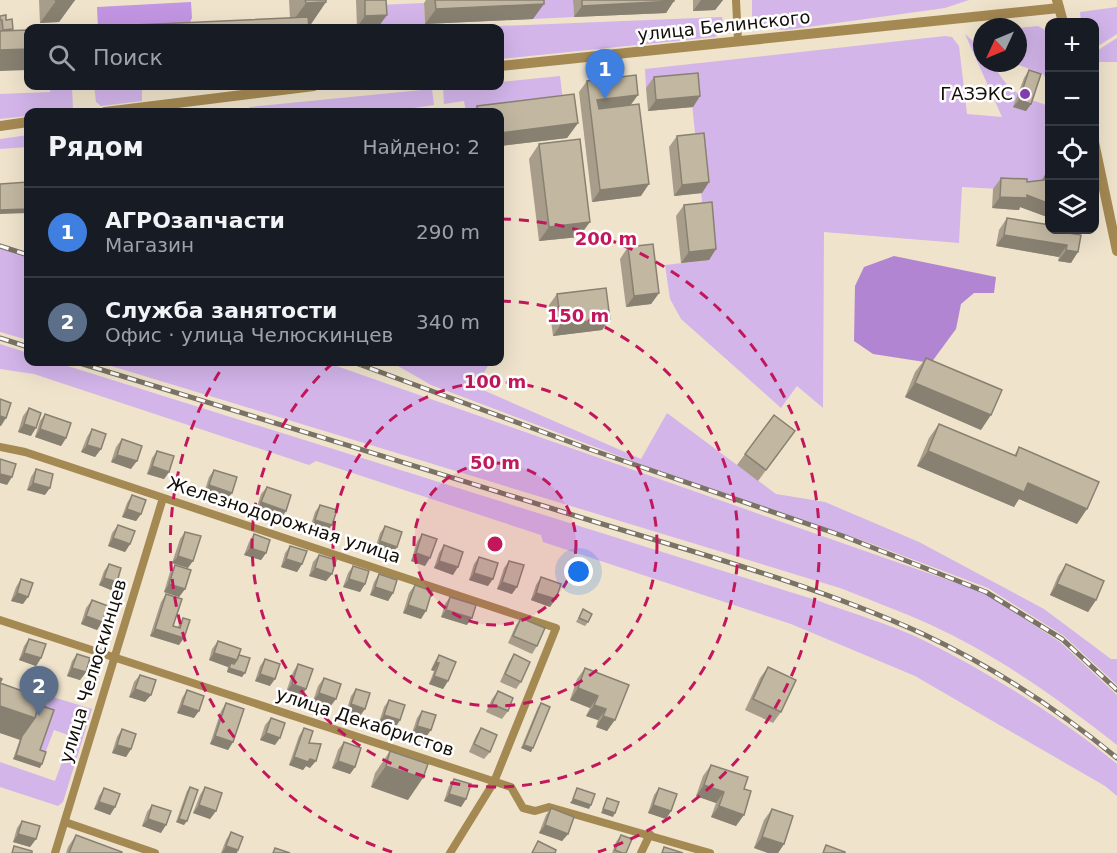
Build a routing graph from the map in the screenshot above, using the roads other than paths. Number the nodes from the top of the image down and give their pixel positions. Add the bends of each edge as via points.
1 (736, 0) edge
2 (1058, 4) edge
3 (738, 41) junction
4 (504, 66) edge
5 (282, 90) edge
6 (137, 108) edge
7 (24, 123) edge
8 (0, 126) edge
9 (1099, 162) edge
10 (1117, 251) edge
11 (0, 447) edge
12 (164, 498) junction
13 (0, 620) edge
14 (115, 657) junction
15 (494, 782) junction
16 (64, 822) junction
17 (650, 834) junction
18 (55, 853) edge
19 (155, 853) edge
20 (450, 853) edge
21 (641, 853) edge
22 (710, 853) edge

1 - 3 street
2 - 3 street, улица Белинского
3 - 4 street, улица Белинского
5 - 6 street
7 - 8 street
9 - 10 street
11 - 12 street, Железнодорожная улица
12 - 14 street, улица Челюскинцев
12 - 15 street, Железнодорожная улица via 556,628
13 - 14 street, улица Декабристов
14 - 15 street, улица Декабристов
14 - 16 street, улица Челюскинцев
15 - 17 street, улица Декабристов via 511,787 523,808 535,812 549,807
15 - 20 street
16 - 18 street, улица Челюскинцев
16 - 19 street
17 - 21 street
17 - 22 street, улица Декабристов

